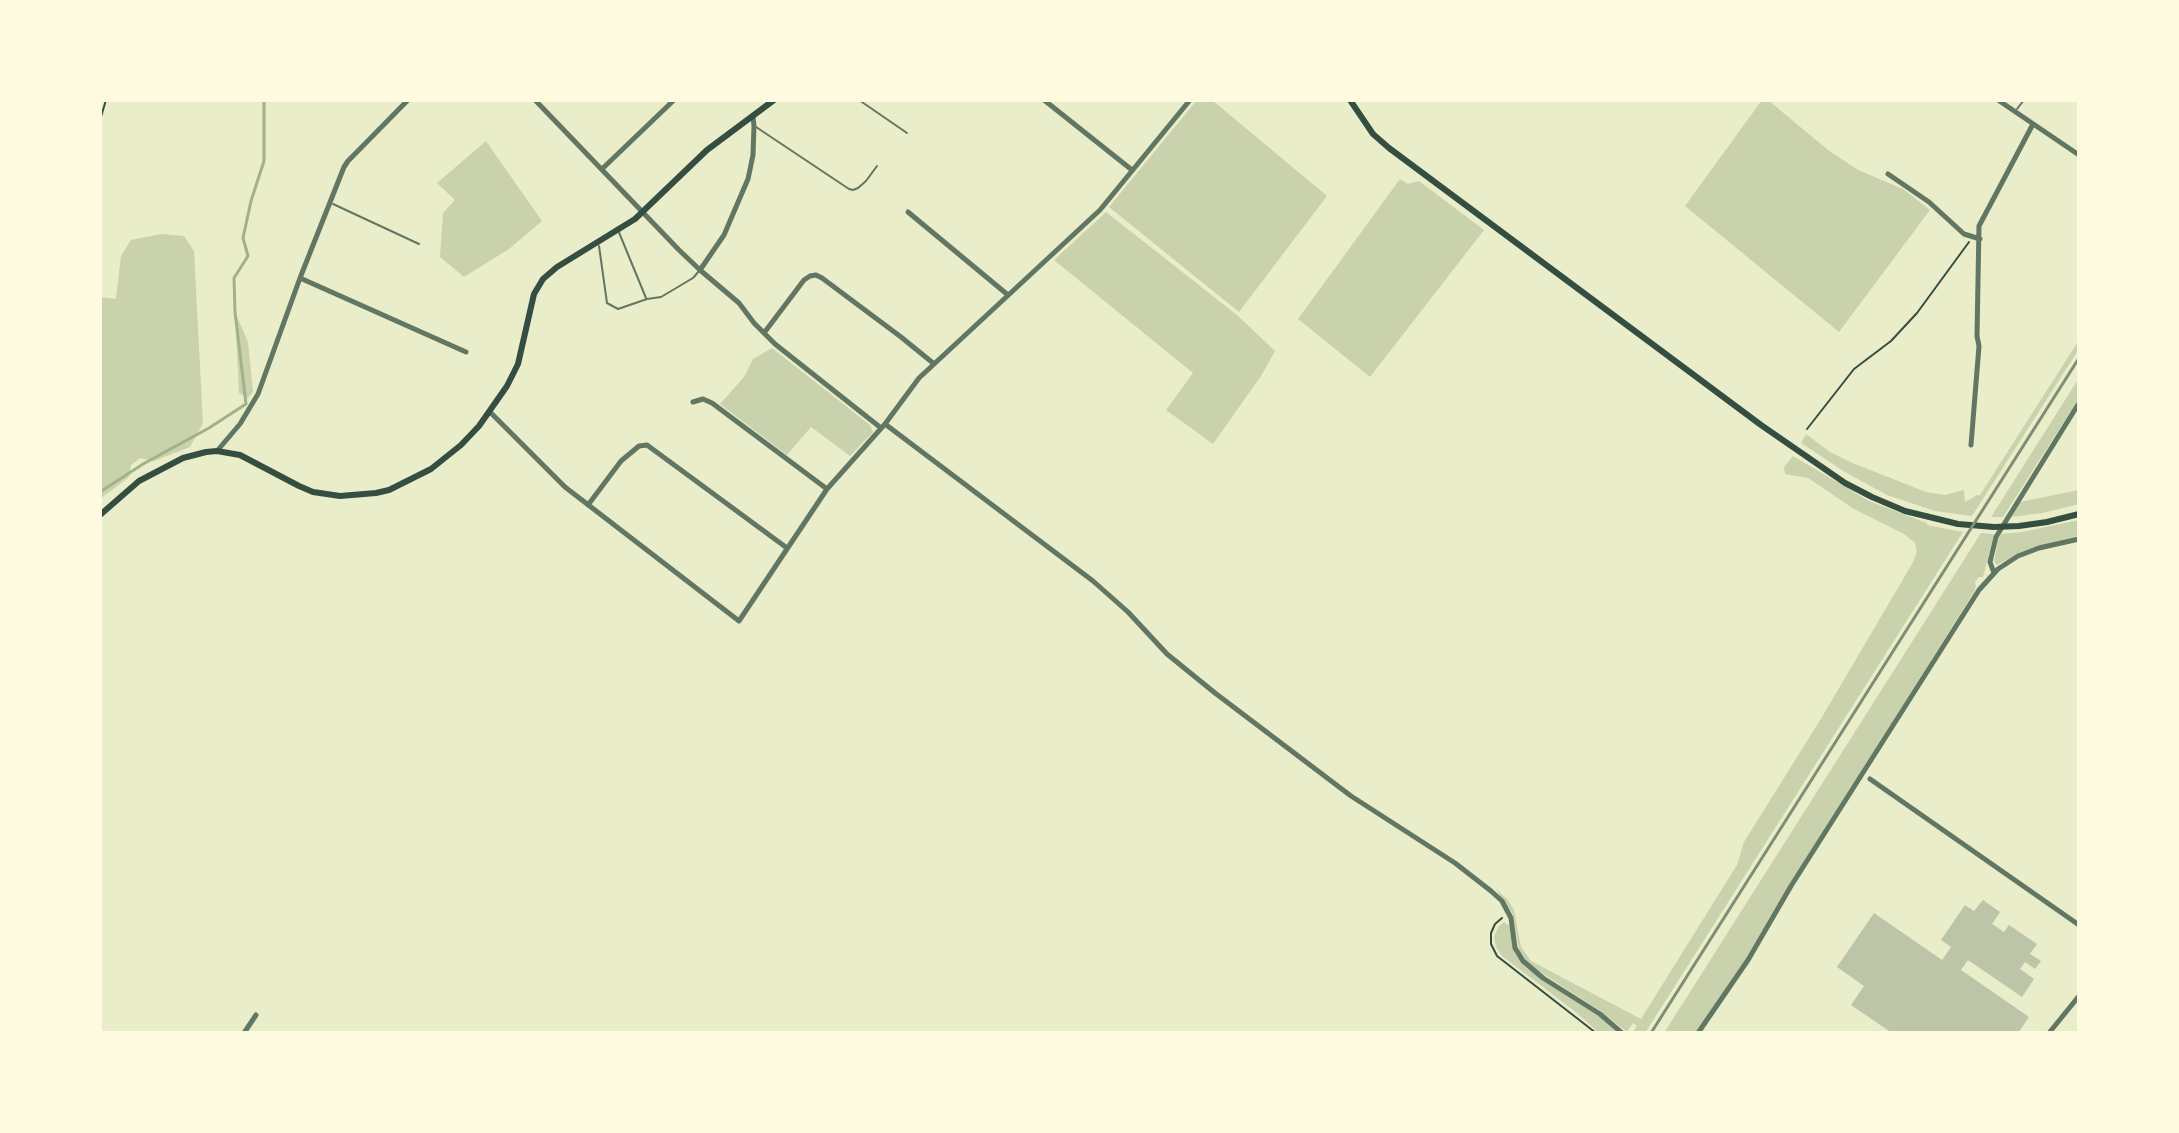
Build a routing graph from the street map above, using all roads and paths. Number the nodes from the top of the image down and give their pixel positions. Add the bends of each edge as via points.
1 (106, 100) edge
2 (408, 100) edge
3 (535, 100) edge
4 (674, 100) edge
5 (774, 100) edge
6 (859, 100) edge
7 (1044, 100) edge
8 (1190, 100) edge
9 (1350, 100) edge
10 (1998, 100) edge
11 (2024, 100) edge
12 (2016, 112) junction
13 (753, 117) junction
14 (100, 120) edge
15 (2033, 124) junction
16 (754, 126) junction
17 (907, 133) dead end
18 (2079, 155) edge
19 (877, 166) dead end
20 (602, 169) junction
21 (1132, 170) junction
22 (1888, 174) dead end
23 (331, 204) junction
24 (644, 212) junction
25 (908, 212) dead end
26 (618, 230) junction
27 (1972, 237) junction
28 (1980, 239) junction
29 (598, 242) junction
30 (419, 244) dead end
31 (700, 270) junction
32 (300, 278) junction
33 (1008, 295) junction
34 (647, 299) junction
35 (764, 333) junction
36 (466, 352) dead end
37 (933, 363) junction
38 (693, 402) dead end
39 (2079, 403) edge
40 (490, 412) junction
41 (883, 426) junction
42 (1807, 429) dead end
43 (1971, 445) dead end
44 (217, 451) junction
45 (827, 489) junction
46 (588, 505) junction
47 (2079, 514) edge
48 (100, 515) edge
49 (2079, 539) edge
50 (787, 548) junction
51 (1994, 573) junction
52 (1870, 779) dead end
53 (2079, 925) edge
54 (2079, 996) edge
55 (256, 1015) dead end
56 (244, 1033) edge
57 (1622, 1033) edge
58 (1698, 1033) edge
59 (2049, 1033) edge

1 - 14 path
2 - 23 street via 348,161
3 - 20 street
4 - 20 street
5 - 13 main road
6 - 17 lane
7 - 21 street
8 - 21 street
9 - 47 main road via 1389,148 1793,448 1863,493 1930,519 1975,526 2027,525
10 - 12 street
11 - 12 lane
12 - 15 street
13 - 16 street
13 - 24 main road via 707,150
15 - 18 street
15 - 28 street via 1979,226
16 - 19 lane via 849,189 858,188
16 - 31 street via 748,179 724,235
20 - 24 street
21 - 33 street via 1100,210
22 - 27 street
23 - 30 lane
23 - 32 street
24 - 26 main road
24 - 31 street
25 - 33 street
26 - 29 main road
26 - 34 lane
27 - 28 street
27 - 42 path via 1910,322 1854,369
28 - 43 street
29 - 34 lane via 607,303 618,309
29 - 40 main road via 538,285 518,364
31 - 34 lane via 661,297
31 - 35 street
32 - 36 street
32 - 44 street via 258,394
33 - 37 street
35 - 37 street via 804,280 816,275
35 - 41 street
37 - 41 street
38 - 45 street via 712,403
39 - 51 street via 1996,537 1990,562
40 - 44 main road via 447,457 402,485 376,493 313,492 250,459
40 - 46 street
41 - 45 street
41 - 57 street via 1093,581 1215,693 1351,796 1491,891 1511,918 1515,948 1523,961
44 - 48 main road via 183,458 139,481
45 - 50 street
46 - 50 street via 621,461 647,445
46 - 50 street via 739,621
49 - 51 street via 2025,553
51 - 58 street
52 - 53 street
54 - 59 street
55 - 56 street

